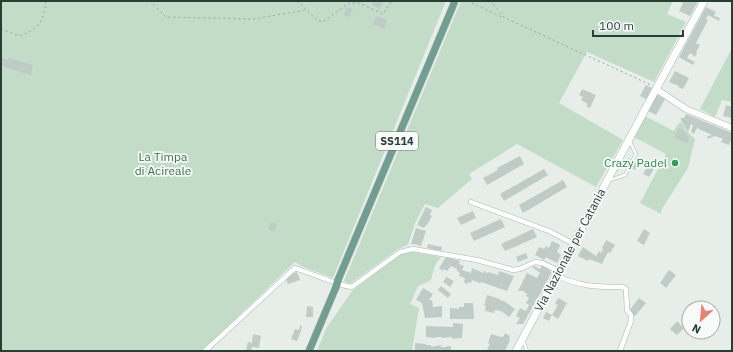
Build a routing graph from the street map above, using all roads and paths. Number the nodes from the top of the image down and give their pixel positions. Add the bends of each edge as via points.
1 (46, 1) edge
2 (150, 1) edge
3 (297, 1) edge
4 (392, 1) edge
5 (455, 1) edge
6 (490, 1) edge
7 (704, 1) edge
8 (472, 3) dead end
9 (306, 10) junction
10 (505, 18) junction
11 (1, 30) edge
12 (656, 88) junction
13 (732, 128) edge
14 (629, 140) junction
15 (607, 180) junction
16 (471, 202) dead end
17 (574, 244) junction
18 (558, 273) junction
19 (522, 339) junction
20 (205, 351) edge
21 (309, 351) edge
22 (516, 351) edge
23 (527, 351) edge
24 (620, 351) edge

1 - 11 path via 44,15 33,30 20,36
2 - 9 path via 166,17 253,19
3 - 9 path
4 - 9 path via 384,14 367,5 349,3 323,22 318,21
5 - 21 main road, SS114
6 - 10 path
7 - 12 main road, Via Nazionale per Catania
8 - 10 path
10 - 12 path
12 - 13 street via 686,109
12 - 14 main road, Via Nazionale per Catania
14 - 15 main road, Via Nazionale per Catania
14 - 15 lane via 636,154 625,175
15 - 17 main road, Via Nazionale per Catania
16 - 17 street via 549,231
17 - 18 main road, Via Nazionale per Catania
18 - 19 main road, Via Nazionale per Catania
18 - 20 street via 542,263 535,262 512,270 477,260 413,250 400,252 352,287 342,286 295,268
18 - 24 street via 575,283 626,289 627,310 631,315 631,321
19 - 22 main road, Via Nazionale per Catania
19 - 23 lane

